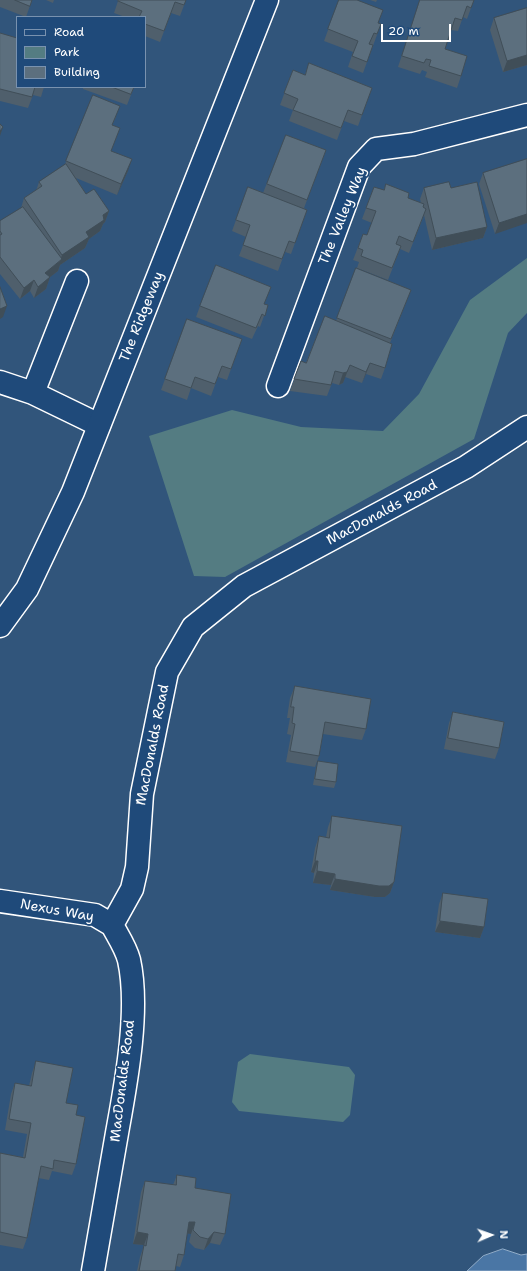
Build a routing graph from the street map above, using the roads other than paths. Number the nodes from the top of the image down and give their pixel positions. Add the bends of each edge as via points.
1 (267, 0) edge
2 (527, 115) edge
3 (77, 281) dead end
4 (0, 382) edge
5 (278, 386) dead end
6 (33, 393) junction
7 (99, 426) junction
8 (527, 427) edge
9 (0, 626) edge
10 (0, 901) edge
11 (112, 925) junction
12 (93, 1271) edge

1 - 7 street, The Ridgeway
2 - 5 street, The Valley Way via 414,144 376,149 359,167
3 - 6 street
4 - 6 street
6 - 7 street
7 - 9 street, The Ridgeway via 73,492 27,590
8 - 11 street, MacDonalds Road via 460,471 244,586 193,627 167,672 142,794 137,867 132,889
10 - 11 street, Nexus Way via 95,915
11 - 12 street, MacDonalds Road via 128,959 131,976 131,1024 122,1108

